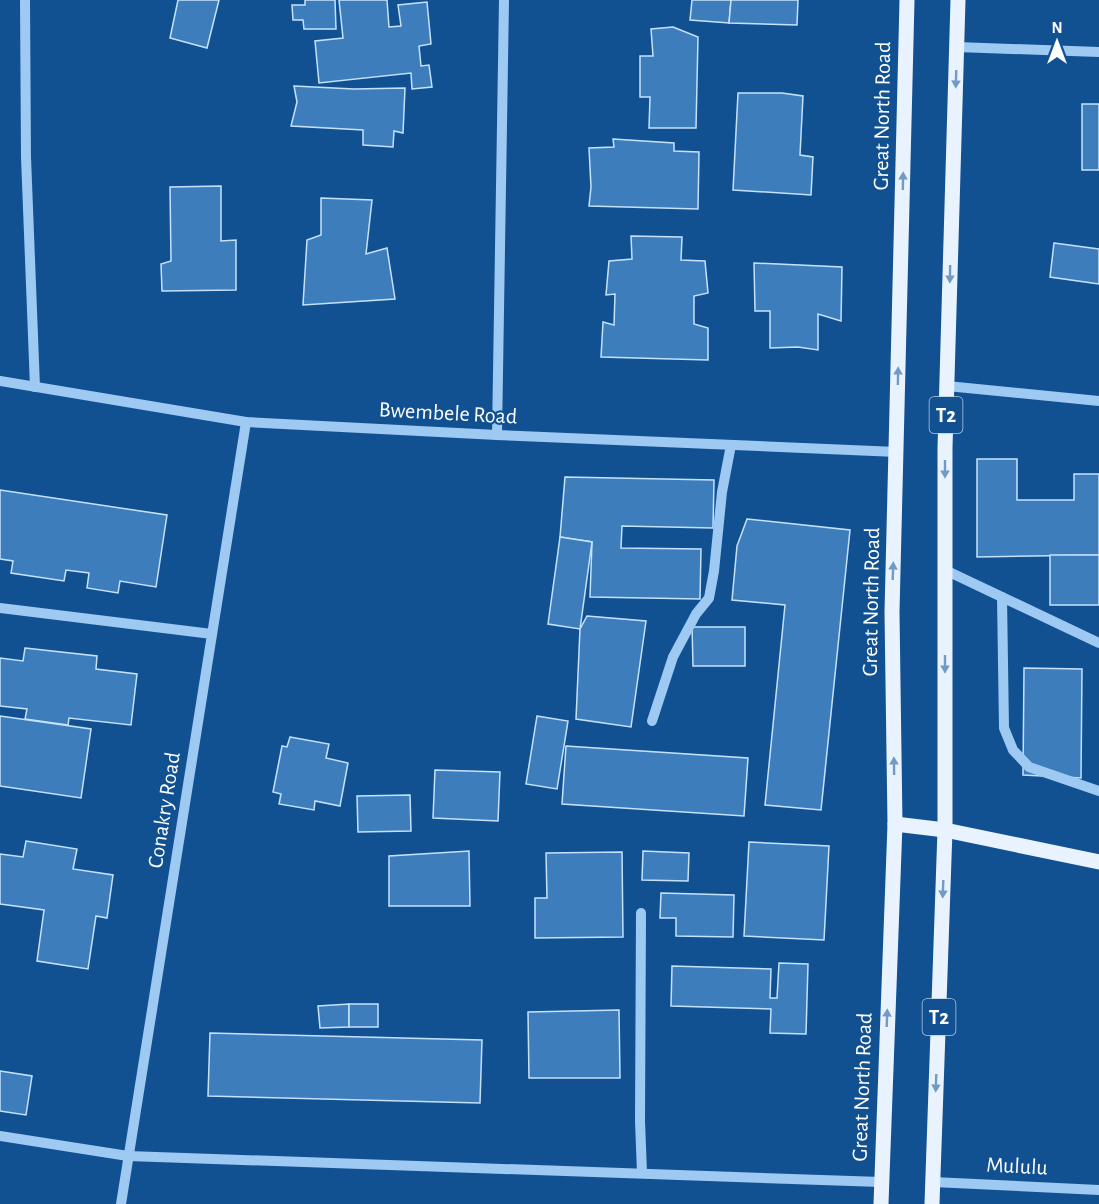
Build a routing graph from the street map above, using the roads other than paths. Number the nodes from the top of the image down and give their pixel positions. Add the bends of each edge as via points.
1 (25, 0) edge
2 (504, 0) edge
3 (907, 0) edge
4 (958, 0) edge
5 (957, 47) junction
6 (1099, 52) edge
7 (0, 381) edge
8 (947, 386) junction
9 (35, 387) junction
10 (1099, 401) edge
11 (246, 422) junction
12 (497, 435) junction
13 (731, 445) junction
14 (897, 452) junction
15 (945, 570) junction
16 (1002, 597) junction
17 (0, 608) edge
18 (212, 634) junction
19 (1099, 643) edge
20 (652, 721) dead end
21 (1099, 791) edge
22 (895, 824) junction
23 (945, 830) junction
24 (1099, 862) edge
25 (641, 913) dead end
26 (0, 1136) edge
27 (128, 1156) junction
28 (642, 1173) junction
29 (881, 1182) junction
30 (933, 1182) junction
31 (1099, 1190) edge
32 (121, 1204) edge
33 (881, 1204) edge
34 (932, 1204) edge

1 - 9 street via 26,157
2 - 12 street
14 -> 3 main road, Great North Road / T2
4 - 5 main road, T2
5 - 6 street
5 -> 8 main road, T2
7 - 9 street, Bwembele Road
8 - 10 street
8 -> 15 main road, T2
9 - 11 street, Bwembele Road
11 - 12 street, Bwembele Road
11 - 18 street, Conakry Road
12 - 13 street, Bwembele Road
13 - 14 street, Bwembele Road
13 - 20 street via 709,598 673,657
22 -> 14 main road, Great North Road / T2 via 892,612
15 - 16 street
15 -> 23 main road, T2
16 - 19 street
16 - 21 street via 1004,728 1013,750 1029,767
17 - 18 street
18 - 27 street, Conakry Road
22 - 23 main road
29 -> 22 main road, Great North Road / T2
23 - 24 main road
23 -> 30 main road, T2
25 - 28 street
26 - 27 street
27 - 28 street
27 - 32 street, Conakry Road
28 - 29 street
29 - 33 main road, Great North Road / T2
30 - 31 street, Mululu
30 - 34 main road, T2

